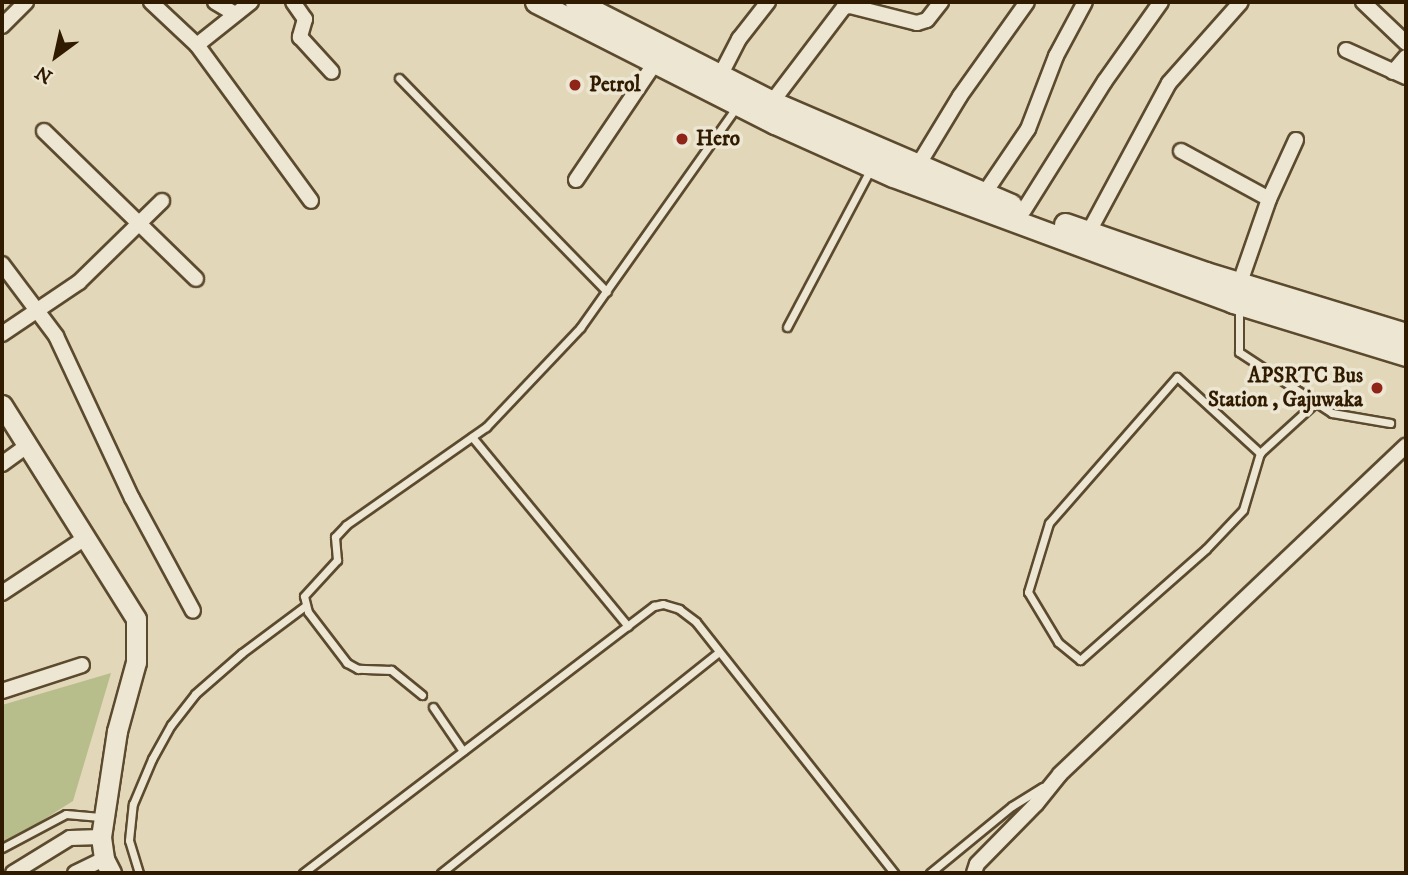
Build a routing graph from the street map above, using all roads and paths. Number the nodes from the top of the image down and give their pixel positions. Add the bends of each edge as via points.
1 (26, 2) edge
2 (151, 2) edge
3 (215, 2) edge
4 (251, 2) edge
5 (293, 2) edge
6 (536, 2) edge
7 (576, 2) edge
8 (941, 2) edge
9 (1027, 2) edge
10 (1085, 2) edge
11 (1161, 2) edge
12 (1241, 2) edge
13 (1363, 2) edge
14 (764, 3) edge
15 (559, 7) edge
16 (602, 8) edge
17 (235, 14) junction
18 (3, 21) edge
19 (1406, 43) edge
20 (197, 45) junction
21 (1346, 50) dead end
22 (1406, 57) edge
23 (655, 64) junction
24 (332, 72) dead end
25 (1400, 74) edge
26 (399, 78) dead end
27 (716, 84) junction
28 (772, 102) junction
29 (738, 105) junction
30 (44, 131) dead end
31 (1296, 140) dead end
32 (1181, 151) dead end
33 (872, 166) junction
34 (917, 167) junction
35 (576, 180) dead end
36 (940, 185) junction
37 (984, 194) junction
38 (1269, 199) junction
39 (162, 201) dead end
40 (311, 201) dead end
41 (1024, 210) junction
42 (138, 222) junction
43 (1085, 239) junction
44 (2, 264) edge
45 (196, 279) dead end
46 (607, 292) junction
47 (1241, 297) junction
48 (37, 312) junction
49 (787, 327) dead end
50 (1406, 332) edge
51 (2, 334) edge
52 (1406, 355) edge
53 (1316, 402) junction
54 (2, 405) edge
55 (1390, 423) dead end
56 (472, 437) junction
57 (27, 446) junction
58 (1406, 446) edge
59 (1260, 453) junction
60 (2, 464) edge
61 (85, 538) junction
62 (2, 593) edge
63 (305, 606) junction
64 (193, 611) dead end
65 (628, 626) junction
66 (719, 652) junction
67 (82, 665) dead end
68 (2, 691) edge
69 (422, 695) dead end
70 (433, 707) dead end
71 (463, 751) junction
72 (1054, 782) junction
73 (103, 827) junction
74 (2, 848) edge
75 (107, 866) edge
76 (13, 873) edge
77 (75, 873) edge
78 (139, 873) edge
79 (303, 873) edge
80 (442, 873) edge
81 (894, 873) edge
82 (930, 873) edge
83 (974, 873) edge

1 - 18 street
2 - 20 street
3 - 17 street
4 - 17 street
5 - 24 street via 305,19 300,37
6 - 15 main road
7 - 16 main road
8 - 28 street via 926,20 917,23 844,7
9 - 34 street via 960,96
10 - 37 street via 1056,56 1028,129
11 - 41 street
12 - 43 street via 1169,83
13 - 19 street
14 - 27 street
15 - 23 main road
16 - 27 main road
17 - 20 street
20 - 40 street
21 - 25 street
22 - 25 street
23 - 27 main road
23 - 35 street
26 - 46 lane
27 - 28 main road
27 - 29 main road
28 - 34 main road
29 - 33 main road
29 - 46 lane
30 - 42 street
31 - 38 street
32 - 38 street
33 - 36 main road
33 - 49 lane
34 - 36 main road
36 - 37 main road
36 - 43 main road
37 - 41 main road
38 - 47 street
39 - 42 street
41 - 43 main road
42 - 45 street
42 - 48 street via 114,251
43 - 47 main road
44 - 48 street
46 - 56 lane via 580,328
47 - 50 main road
47 - 52 main road
47 - 53 lane via 1239,352
48 - 51 street
48 - 64 street via 67,356 132,498
53 - 55 lane via 1332,413
53 - 59 lane
54 - 57 street
56 - 63 lane via 340,530 335,537 337,560 308,590
56 - 65 lane
57 - 60 street
57 - 61 street
58 - 72 street
59 - 59 lane via 1177,377 1049,523 1028,592 1058,642 1080,660 1206,549 1243,510
61 - 62 street
61 - 73 street via 136,619 136,662 117,731
63 - 69 lane via 347,663 358,669 391,670
63 - 78 lane via 205,686 171,725 133,804 129,840
65 - 66 lane via 654,606 669,605 696,622
65 - 71 lane
66 - 80 lane
66 - 81 lane
67 - 68 street
70 - 71 lane
71 - 79 lane
72 - 82 lane via 1012,806
72 - 83 street via 977,864
73 - 74 lane via 66,814
73 - 75 street
73 - 76 street via 71,838
75 - 77 street

